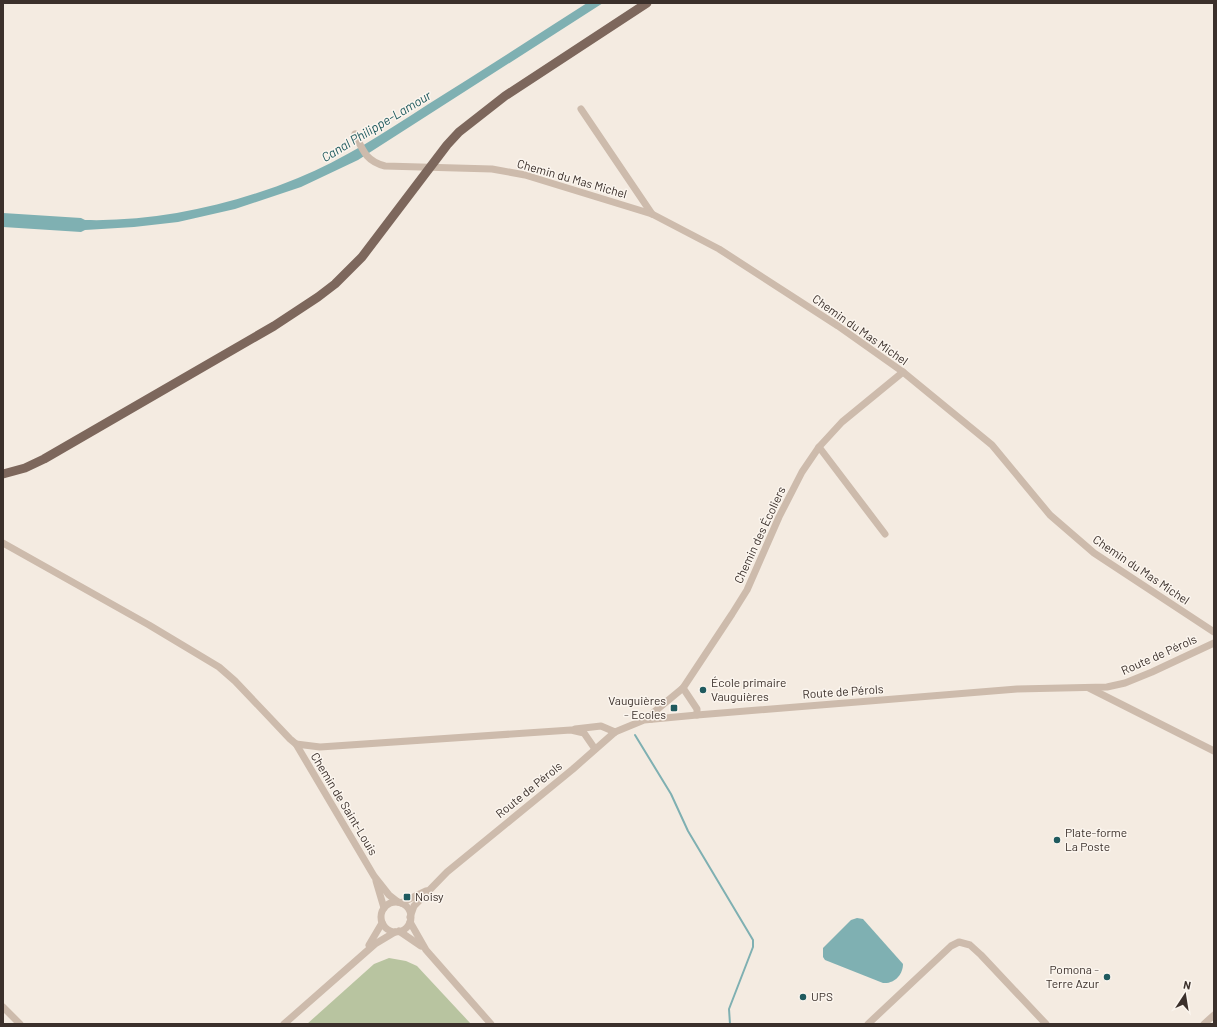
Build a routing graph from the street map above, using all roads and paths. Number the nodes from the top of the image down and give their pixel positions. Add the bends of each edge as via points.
1 (647, 3) edge
2 (581, 109) dead end
3 (355, 134) dead end
4 (429, 168) junction
5 (652, 214) junction
6 (903, 372) junction
7 (819, 447) junction
8 (3, 474) edge
9 (885, 534) dead end
10 (3, 543) edge
11 (1214, 632) edge
12 (1214, 643) edge
13 (683, 688) junction
14 (1089, 688) junction
15 (697, 714) junction
16 (651, 719) junction
17 (571, 730) junction
18 (615, 732) junction
19 (296, 744) junction
20 (595, 749) junction
21 (1214, 751) edge
22 (374, 876) junction
23 (430, 889) junction
24 (399, 902) junction
25 (384, 908) junction
26 (410, 919) junction
27 (382, 923) junction
28 (397, 931) junction
29 (426, 950) junction
30 (362, 955) junction
31 (3, 1007) edge
32 (1214, 1015) edge
33 (20, 1024) edge
34 (284, 1024) edge
35 (491, 1024) edge
36 (868, 1024) edge
37 (1046, 1024) edge
38 (1204, 1024) edge

1 - 4 main road via 481,114 447,145
2 - 5 street
3 - 4 street, Chemin du Mas Michel via 367,157 374,163
4 - 5 street, Chemin du Mas Michel via 492,169 525,175
4 - 8 main road via 362,257 318,297 274,326 44,459
5 - 6 street, Chemin du Mas Michel via 719,249 838,326
6 - 7 street, Chemin des Écoliers via 842,422
6 - 11 street, Chemin du Mas Michel via 992,446 1050,515 1094,553
7 - 9 street
7 - 13 street, Chemin des Écoliers via 802,472 779,517 747,590
10 - 19 street, Chemin de Saint-Louis via 219,668
12 - 14 street, Route de Pérols via 1125,683
13 - 15 street via 697,709
13 - 16 street, Chemin des Écoliers via 654,712
14 - 15 street, Route de Pérols via 1017,689
14 - 21 street
15 - 16 street, Route de Pérols
16 - 18 street, Route de Pérols
17 - 18 street via 601,726
17 - 19 street via 320,747
17 - 20 street via 584,733
18 - 20 street, Route de Pérols
19 - 22 street, Chemin de Saint-Louis
20 - 23 street, Route de Pérols
22 - 24 street, Chemin de Saint-Louis via 389,895
22 - 25 street, Chemin de Saint-Louis
23 - 24 street, Route de Pérols
23 - 26 street, Route de Pérols via 414,906
24 - 25 street via 390,903
24 - 26 street via 408,908
25 - 27 street
26 - 28 street via 407,926
26 - 29 street
27 - 28 street via 387,929
27 - 30 street
28 - 29 street
28 - 30 street via 386,936
29 - 35 street
30 - 34 street
31 - 33 street
32 - 38 street
36 - 37 street via 951,946 959,942 970,945 981,955

